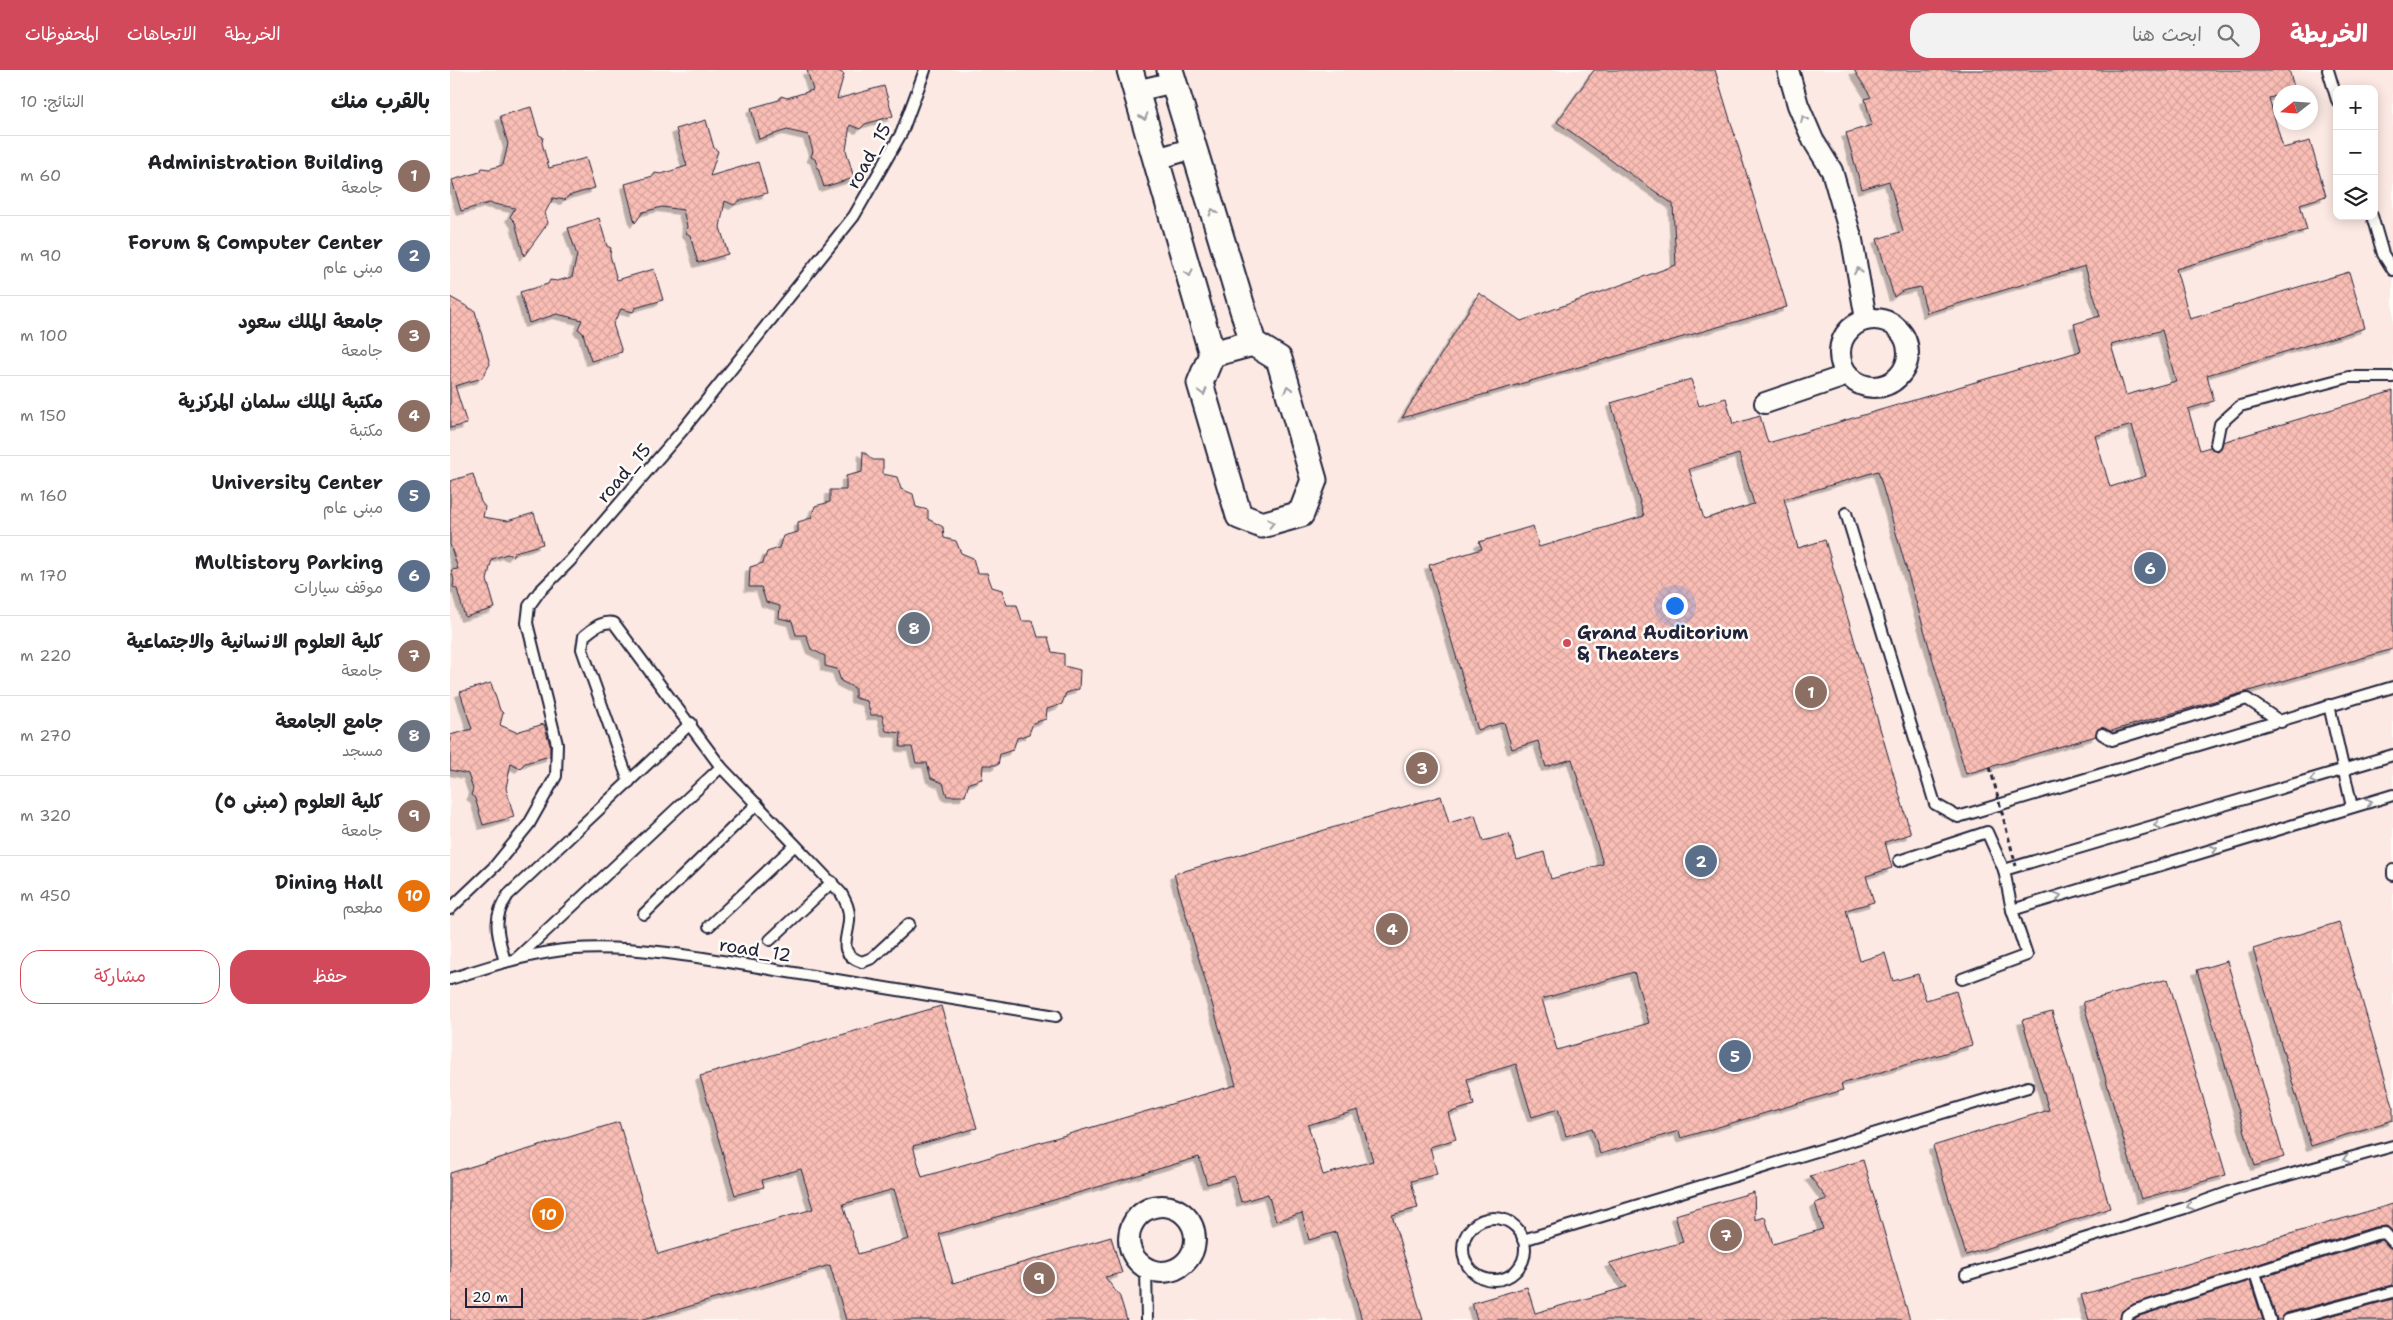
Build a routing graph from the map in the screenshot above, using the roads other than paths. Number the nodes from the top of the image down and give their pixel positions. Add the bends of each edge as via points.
1 (926, 70) edge
2 (1788, 70) edge
3 (2328, 70) edge
4 (1172, 76) edge
5 (1133, 81) edge
6 (2333, 87) edge
7 (1194, 148) junction
8 (1157, 159) junction
9 (2373, 220) edge
10 (2393, 270) edge
11 (1866, 319) junction
12 (1253, 343) junction
13 (1212, 354) junction
14 (1848, 375) junction
15 (2393, 377) edge
16 (1765, 403) dead end
17 (2216, 444) dead end
18 (1846, 513) dead end
19 (2393, 687) edge
20 (2329, 705) junction
21 (2281, 722) junction
22 (691, 724) junction
23 (2102, 734) dead end
24 (2393, 755) edge
25 (721, 766) junction
26 (2344, 771) junction
27 (629, 782) junction
28 (2393, 795) edge
29 (757, 804) junction
30 (2352, 807) junction
31 (795, 845) junction
32 (1899, 861) dead end
33 (2004, 870) junction
34 (2393, 870) edge
35 (2393, 875) edge
36 (832, 882) junction
37 (450, 909) edge
38 (2012, 910) junction
39 (644, 914) dead end
40 (909, 924) dead end
41 (709, 926) dead end
42 (770, 940) dead end
43 (516, 959) junction
44 (504, 962) junction
45 (450, 979) edge
46 (1962, 979) dead end
47 (1056, 1016) dead end
48 (2028, 1087) dead end
49 (2393, 1146) edge
50 (1523, 1240) junction
51 (2393, 1242) edge
52 (1146, 1269) dead end
53 (2255, 1273) junction
54 (1966, 1275) dead end
55 (2393, 1292) edge
56 (1147, 1320) edge
57 (2126, 1320) edge
58 (2270, 1320) edge
59 (2288, 1320) edge

1 - 37 lane, road_15 via 902,132 854,216 681,432 529,606 527,623 557,744 556,776 529,824 495,866
11 -> 2 street via 1852,240 1832,171 1813,140
3 - 6 lane
4 - 5 street
4 - 7 street
5 -> 8 street
7 - 8 street
12 -> 7 street
8 -> 13 street
9 - 10 lane
11 - 14 street via 1855,324 1841,342 1839,354
11 - 14 street via 1889,322 1904,337 1908,347 1905,368 1898,378 1880,387 1856,383
12 - 13 street
13 -> 12 street via 1200,383 1239,516 1262,525 1301,514 1314,480 1279,359
14 - 16 street
15 - 17 lane via 2349,377 2240,406 2220,424
18 - 21 lane via 1935,804 1958,817
19 - 20 lane
20 - 21 lane
20 - 26 lane
21 - 23 lane via 2246,699 2112,740
22 - 25 lane
22 - 27 lane
22 - 27 lane via 614,623 601,623 584,636 582,650
24 - 26 lane
25 - 29 lane
25 - 43 lane
26 - 30 lane
26 -> 33 lane
27 - 44 lane via 508,895 499,908 497,929
30 -> 28 lane
29 - 31 lane
29 - 39 lane
38 -> 30 lane
31 - 36 lane
31 - 41 lane
32 - 33 lane via 1987,832
33 - 38 lane
34 - 35 lane
36 - 40 lane via 848,905 850,919 844,943 852,959 862,962 872,958
36 - 42 lane
38 - 46 lane via 2026,955
43 - 44 lane, road_12
43 - 47 lane, road_12 via 576,949 671,954
44 - 45 lane, road_12
48 - 50 lane
49 -> 54 lane via 2238,1189
50 - 50 lane via 1521,1264 1506,1277 1488,1279 1478,1276 1465,1262 1464,1240 1468,1230 1486,1218 1507,1220 1516,1227
51 - 53 lane via 2385,1233 2376,1234
52 - 56 lane
53 - 57 lane via 2136,1310 2127,1315
53 - 58 lane
55 - 59 lane

